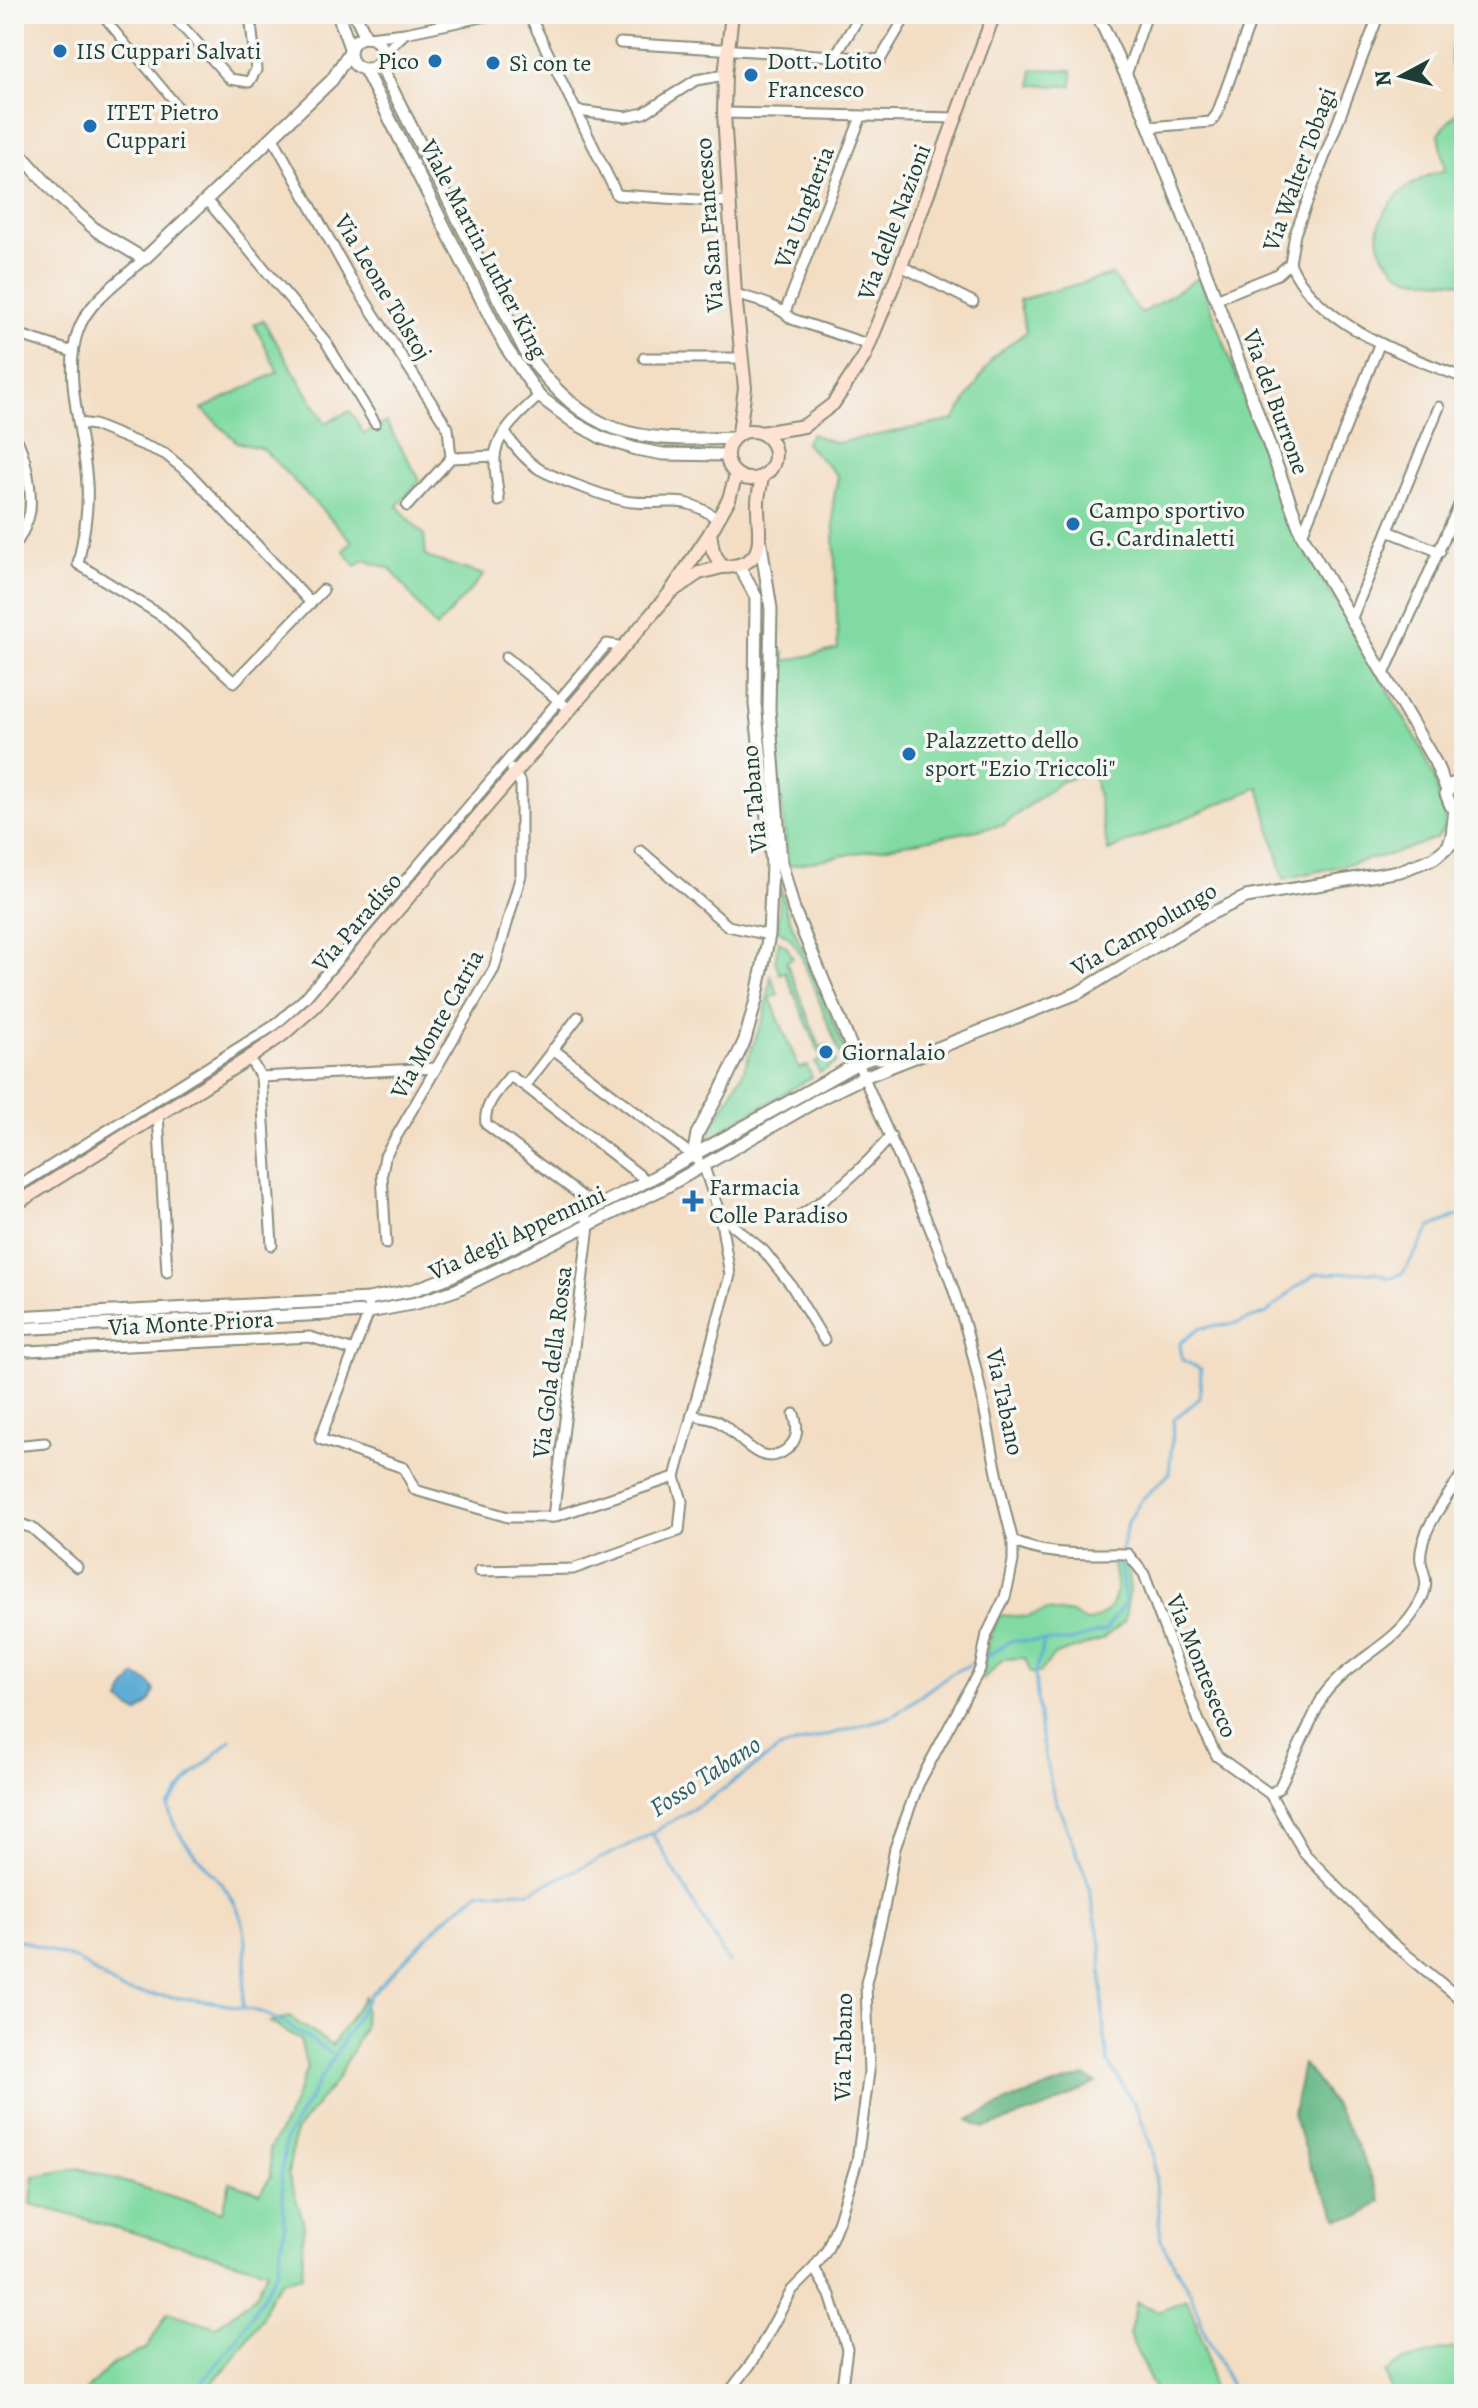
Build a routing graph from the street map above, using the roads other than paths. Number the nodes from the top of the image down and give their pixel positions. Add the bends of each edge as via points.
1 (101, 14) edge
2 (171, 14) edge
3 (250, 14) edge
4 (338, 14) edge
5 (355, 14) edge
6 (496, 14) edge
7 (529, 14) edge
8 (732, 14) edge
9 (861, 14) edge
10 (901, 14) edge
11 (994, 14) edge
12 (1097, 14) edge
13 (1147, 14) edge
14 (1253, 14) edge
15 (1379, 14) edge
16 (405, 33) junction
17 (367, 37) junction
18 (620, 43) dead end
19 (349, 50) junction
20 (728, 51) junction
21 (835, 56) junction
22 (381, 58) junction
23 (362, 69) junction
24 (336, 75) junction
25 (725, 75) junction
26 (1126, 75) junction
27 (177, 105) dead end
28 (578, 111) junction
29 (724, 113) junction
30 (861, 117) junction
31 (957, 118) junction
32 (1149, 127) junction
33 (273, 138) junction
34 (14, 147) edge
35 (206, 199) junction
36 (729, 202) junction
37 (144, 259) junction
38 (1290, 263) junction
39 (901, 266) junction
40 (735, 294) junction
41 (1216, 299) junction
42 (973, 302) dead end
43 (785, 312) junction
44 (14, 333) edge
45 (870, 345) junction
46 (1379, 345) junction
47 (73, 352) junction
48 (644, 358) dead end
49 (742, 358) junction
50 (1464, 378) edge
51 (745, 388) junction
52 (539, 396) junction
53 (1439, 407) dead end
54 (79, 423) junction
55 (375, 423) dead end
56 (758, 432) junction
57 (505, 433) junction
58 (14, 434) edge
59 (736, 435) junction
60 (726, 455) junction
61 (495, 456) junction
62 (451, 458) junction
63 (736, 475) junction
64 (762, 477) junction
65 (1464, 494) edge
66 (499, 501) dead end
67 (407, 506) dead end
68 (716, 518) junction
69 (1388, 531) junction
70 (710, 533) junction
71 (1302, 535) junction
72 (761, 544) junction
73 (14, 547) edge
74 (1440, 552) junction
75 (739, 566) junction
76 (722, 567) junction
77 (323, 590) dead end
78 (669, 594) junction
79 (311, 603) junction
80 (1351, 620) junction
81 (623, 647) junction
82 (506, 657) dead end
83 (1384, 674) junction
84 (558, 700) junction
85 (569, 709) junction
86 (510, 767) junction
87 (1462, 777) edge
88 (1447, 790) junction
89 (1459, 809) edge
90 (1464, 833) edge
91 (1448, 847) junction
92 (641, 851) dead end
93 (769, 935) junction
94 (578, 1017) dead end
95 (553, 1049) junction
96 (912, 1057) junction
97 (249, 1058) junction
98 (858, 1063) junction
99 (436, 1068) junction
100 (261, 1077) junction
101 (864, 1077) junction
102 (525, 1086) junction
103 (158, 1114) junction
104 (891, 1136) junction
105 (693, 1156) junction
106 (704, 1167) junction
107 (647, 1181) junction
108 (14, 1189) edge
109 (14, 1205) edge
110 (590, 1209) junction
111 (720, 1215) junction
112 (793, 1220) dead end
113 (589, 1226) junction
114 (386, 1244) dead end
115 (272, 1245) dead end
116 (167, 1272) dead end
117 (368, 1305) junction
118 (14, 1317) edge
119 (14, 1329) edge
120 (824, 1340) dead end
121 (28, 1351) dead end
122 (354, 1351) junction
123 (794, 1414) dead end
124 (692, 1415) junction
125 (45, 1443) dead end
126 (14, 1446) edge
127 (1464, 1471) edge
128 (675, 1477) junction
129 (553, 1517) junction
130 (14, 1522) edge
131 (1013, 1541) junction
132 (77, 1567) dead end
133 (479, 1571) dead end
134 (1270, 1794) junction
135 (1464, 2002) edge
136 (814, 2268) junction
137 (728, 2394) edge
138 (841, 2394) edge

1 - 27 street
2 - 3 street via 230,79 249,82 256,70
4 - 19 street, Viale Martin Luther King
5 - 17 street, Viale Martin Luther King
6 - 16 street
7 - 28 street
8 - 20 main road, Via San Francesco
9 - 21 street
10 - 21 street via 903,21 880,60
11 - 31 main road, Via delle Nazioni
12 - 26 street, Via del Burrone
13 - 26 street
14 - 32 street via 1211,122
15 - 38 street, Via Walter Tobagi via 1295,234
16 - 17 street
16 - 22 street
17 - 19 street
17 - 22 street, Viale Martin Luther King via 377,41
18 - 20 street
19 - 23 street, Viale Martin Luther King via 352,63
19 - 24 street
20 - 21 street
20 - 25 main road, Via San Francesco
22 - 23 street via 374,68
22 - 59 street, Viale Martin Luther King via 526,353 546,380 610,428 646,438
23 - 24 street
23 - 52 street, Viale Martin Luther King via 505,346
24 - 33 street
25 - 28 street via 696,80 644,113 626,117
25 - 29 main road, Via San Francesco
26 - 32 street, Via del Burrone
28 - 36 street via 617,195
29 - 30 street
29 - 36 main road, Via San Francesco
30 - 31 street
30 - 43 street, Via Ungheria
31 - 39 main road, Via delle Nazioni
32 - 41 street, Via del Burrone
33 - 35 street
33 - 62 street, Via Leone Tolstoj via 351,279 448,428
34 - 37 street via 97,231
35 - 37 street
35 - 55 street via 326,342
36 - 40 main road, Via San Francesco
37 - 47 street via 92,306 78,329
38 - 41 street, Via Walter Tobagi via 1278,274
38 - 46 street via 1297,281
39 - 42 street
39 - 45 main road, Via delle Nazioni
40 - 43 street
40 - 49 main road, Via San Francesco
41 - 71 street, Via del Burrone
43 - 45 street
44 - 47 street
45 - 56 main road, Via delle Nazioni via 833,404 804,426
46 - 50 street
46 - 71 street
47 - 54 street
48 - 49 street
49 - 51 main road, Via San Francesco
51 - 56 main road
51 - 59 main road, Via San Francesco
52 - 57 street
52 - 60 street, Viale Martin Luther King via 602,438 636,449
53 - 69 street
54 - 79 street via 165,454
54 - 79 street via 87,485 78,564 162,616 234,682
56 - 59 main road
56 - 64 main road via 772,443 775,457
57 - 61 street
57 - 68 street via 540,470 617,500 673,500 701,507
58 - 73 street via 30,512
59 - 60 main road
60 - 63 main road
61 - 62 street
61 - 66 street
62 - 67 street
63 - 64 main road
63 - 68 main road
64 - 72 main road
65 - 74 street
68 - 70 main road
69 - 74 street
69 - 80 street
70 - 76 main road
70 - 78 main road
71 - 80 street, Via del Burrone
72 - 75 main road via 752,559
72 - 98 street, Via Tabano via 771,609 769,709 781,862 794,910
74 - 83 street
75 - 76 main road
75 - 93 street, Via Tabano via 756,597 755,704 772,864
76 - 78 main road via 699,573
77 - 79 street
78 - 81 main road, Via Paradiso
80 - 83 street, Via del Burrone
81 - 84 street via 607,644
81 - 85 main road, Via Paradiso
82 - 84 street
83 - 88 street, Via del Burrone
84 - 85 street
84 - 86 street
85 - 86 main road, Via Paradiso
86 - 97 main road, Via Paradiso via 314,1007
86 - 99 street, Via Monte Catria via 521,784 521,875 494,969
86 - 108 street via 275,1025
87 - 88 street
88 - 89 street, Via del Burrone via 1448,803
89 - 91 street
90 - 91 street, Via Campolungo
91 - 96 street, Via Campolungo via 1400,871 1246,897 1078,993
92 - 93 street via 728,926
93 - 105 street, Via Tabano via 745,1040 697,1134
94 - 95 street
95 - 102 street
95 - 105 street
96 - 98 street, Via Campolungo
96 - 101 street, Via Campolungo
97 - 100 street
97 - 103 main road, Via Paradiso
98 - 101 street, Via Tabano
98 - 105 street, Via degli Appennini
99 - 100 street
99 - 114 street, Via Monte Catria via 385,1156
100 - 115 street
101 - 104 street, Via Tabano
101 - 106 street, Via degli Appennini
102 - 107 street
102 - 110 street via 510,1076 489,1103 486,1124
103 - 109 main road, Via Paradiso
103 - 116 street
104 - 112 street via 850,1178
104 - 131 street, Via Tabano via 926,1212 962,1316
105 - 106 street
105 - 107 street, Via degli Appennini
106 - 111 street
106 - 113 street, Via degli Appennini
107 - 110 street, Via degli Appennini
110 - 113 street, Via Gola della Rossa
110 - 117 street, Via degli Appennini via 449,1277
111 - 120 street via 764,1251
111 - 124 street via 730,1275
113 - 117 street, Via degli Appennini via 456,1290 417,1303
113 - 129 street, Via Gola della Rossa
117 - 118 street, Via degli Appennini
117 - 119 street, Via degli Appennini
117 - 122 street
121 - 122 street, Via Monte Priora via 310,1337
122 - 129 street via 320,1439 404,1468 415,1490 508,1517
123 - 124 street via 798,1429 793,1443 784,1452 766,1455 750,1450 718,1422
124 - 128 street
125 - 126 street
127 - 134 street via 1425,1535 1420,1559 1427,1586 1419,1605 1405,1627 1333,1683 1279,1788
128 - 129 street
128 - 133 street via 682,1501 679,1531 573,1569
130 - 132 street via 32,1528
131 - 134 street, Via Montesecco via 1050,1552 1128,1554 1144,1574 1210,1746
131 - 136 street, Via Tabano via 1005,1597 980,1669 918,1785 895,1848 866,1983 869,2072 857,2161 827,2250
134 - 135 street, Via Montesecco via 1305,1854 1390,1941
136 - 137 street, Via Tabano via 792,2290
136 - 138 street via 830,2295 847,2349

